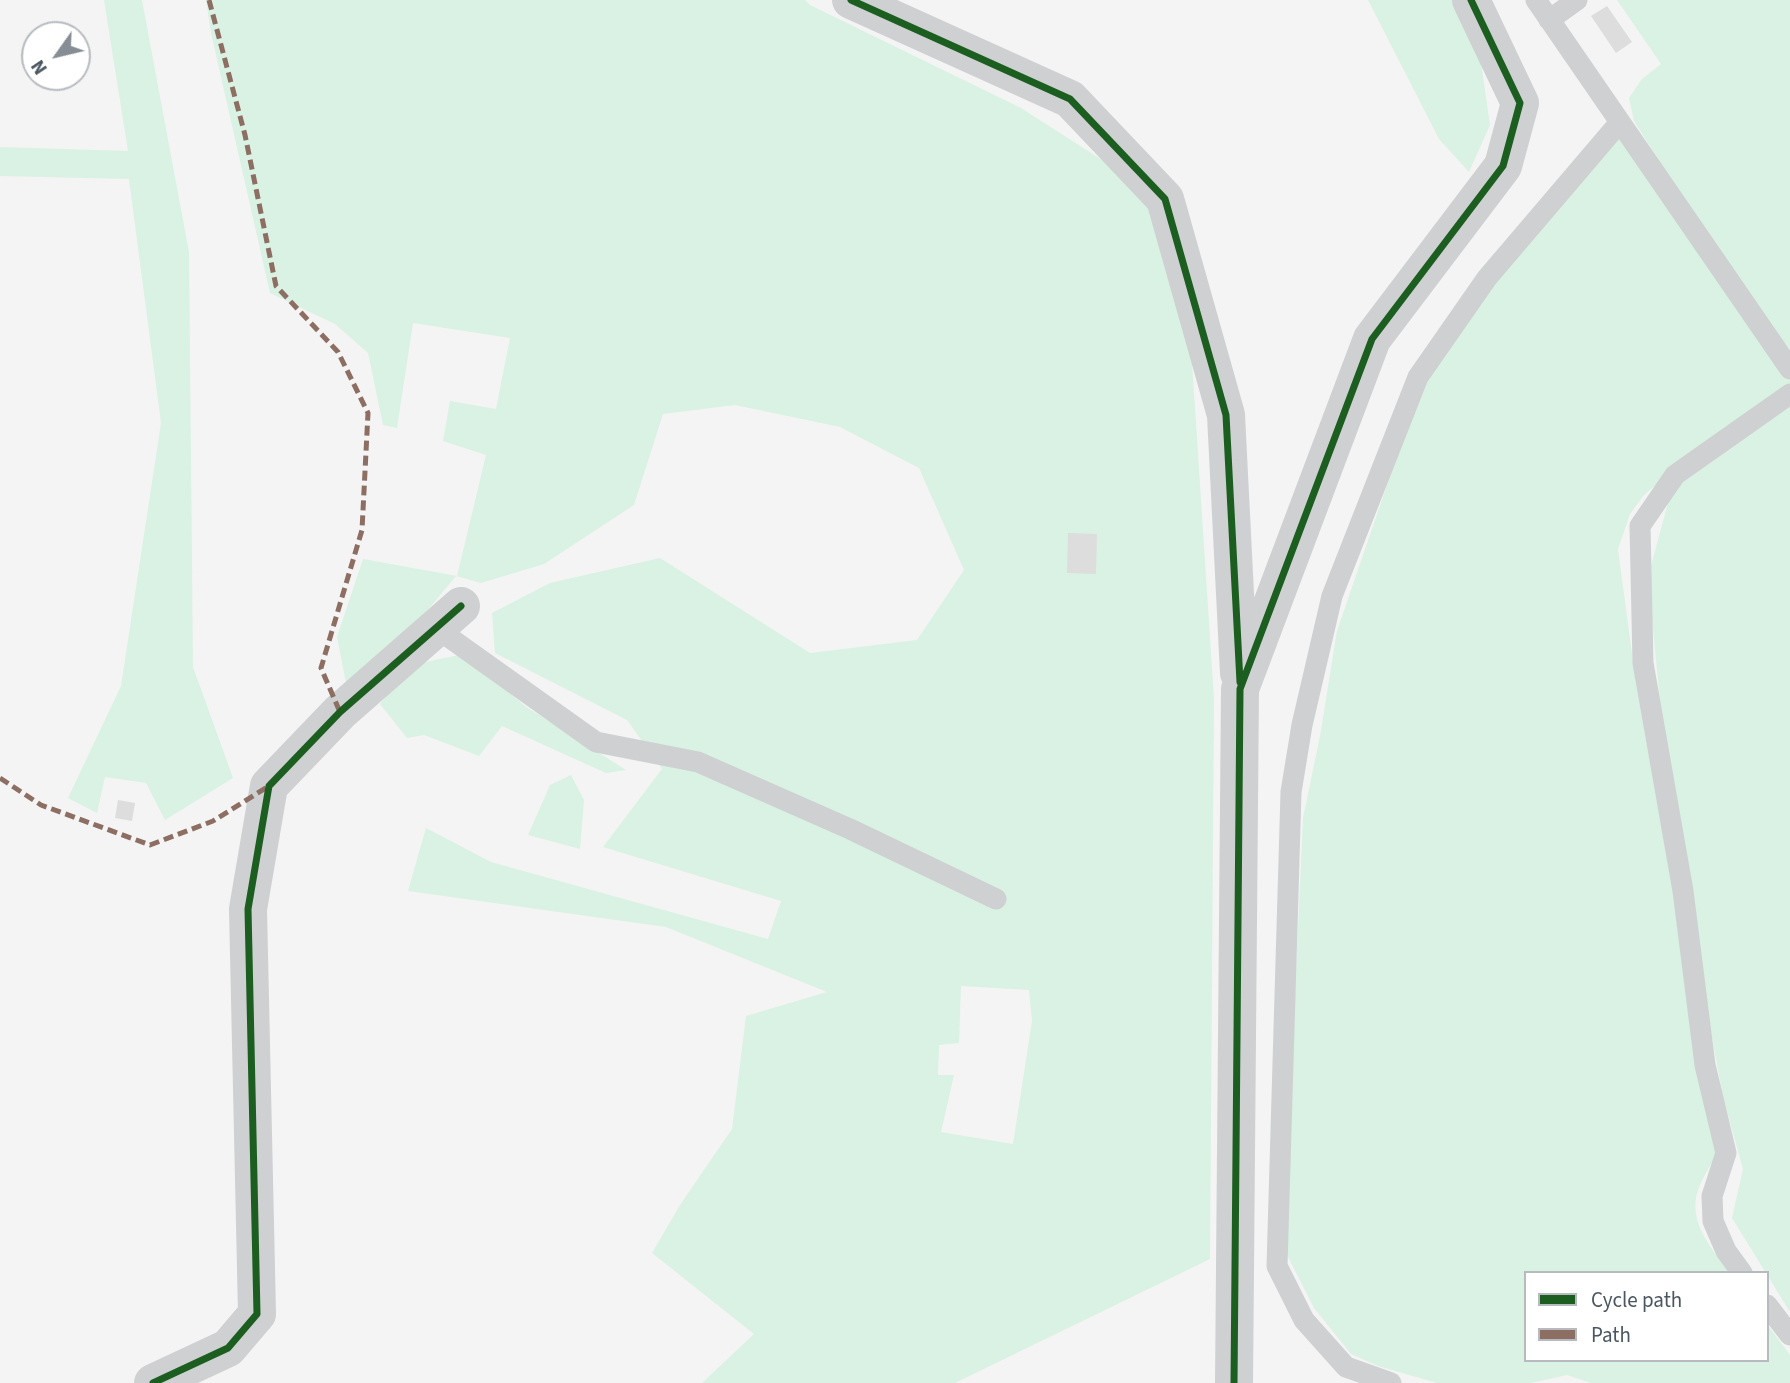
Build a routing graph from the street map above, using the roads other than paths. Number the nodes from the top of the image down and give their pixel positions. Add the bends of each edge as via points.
1 (851, 0) edge
2 (1471, 0) edge
3 (1536, 0) edge
4 (1577, 0) edge
5 (1549, 20) junction
6 (1620, 122) junction
7 (1790, 369) edge
8 (1790, 394) edge
9 (449, 617) joint
10 (1240, 689) junction
11 (996, 899) dead end
12 (1741, 1271) edge
13 (1769, 1308) edge
14 (1790, 1335) edge
15 (153, 1383) edge
16 (1234, 1383) edge
17 (1391, 1383) edge

1 - 10 street via 1070,99 1165,199 1226,415
2 - 10 street via 1520,103 1503,166 1372,340
3 - 5 lane
4 - 5 lane
5 - 6 lane
6 - 7 lane
6 - 17 lane via 1487,278 1418,377 1332,596 1301,725 1291,792 1277,1266 1304,1320 1346,1367
8 - 12 lane via 1675,475 1640,526 1643,663 1683,891 1705,1065 1726,1153 1712,1196 1713,1221
9 - 11 lane via 596,742 698,762
9 - 15 street via 340,712 269,786 248,909 257,1314 228,1348
10 - 16 street
13 - 14 lane

